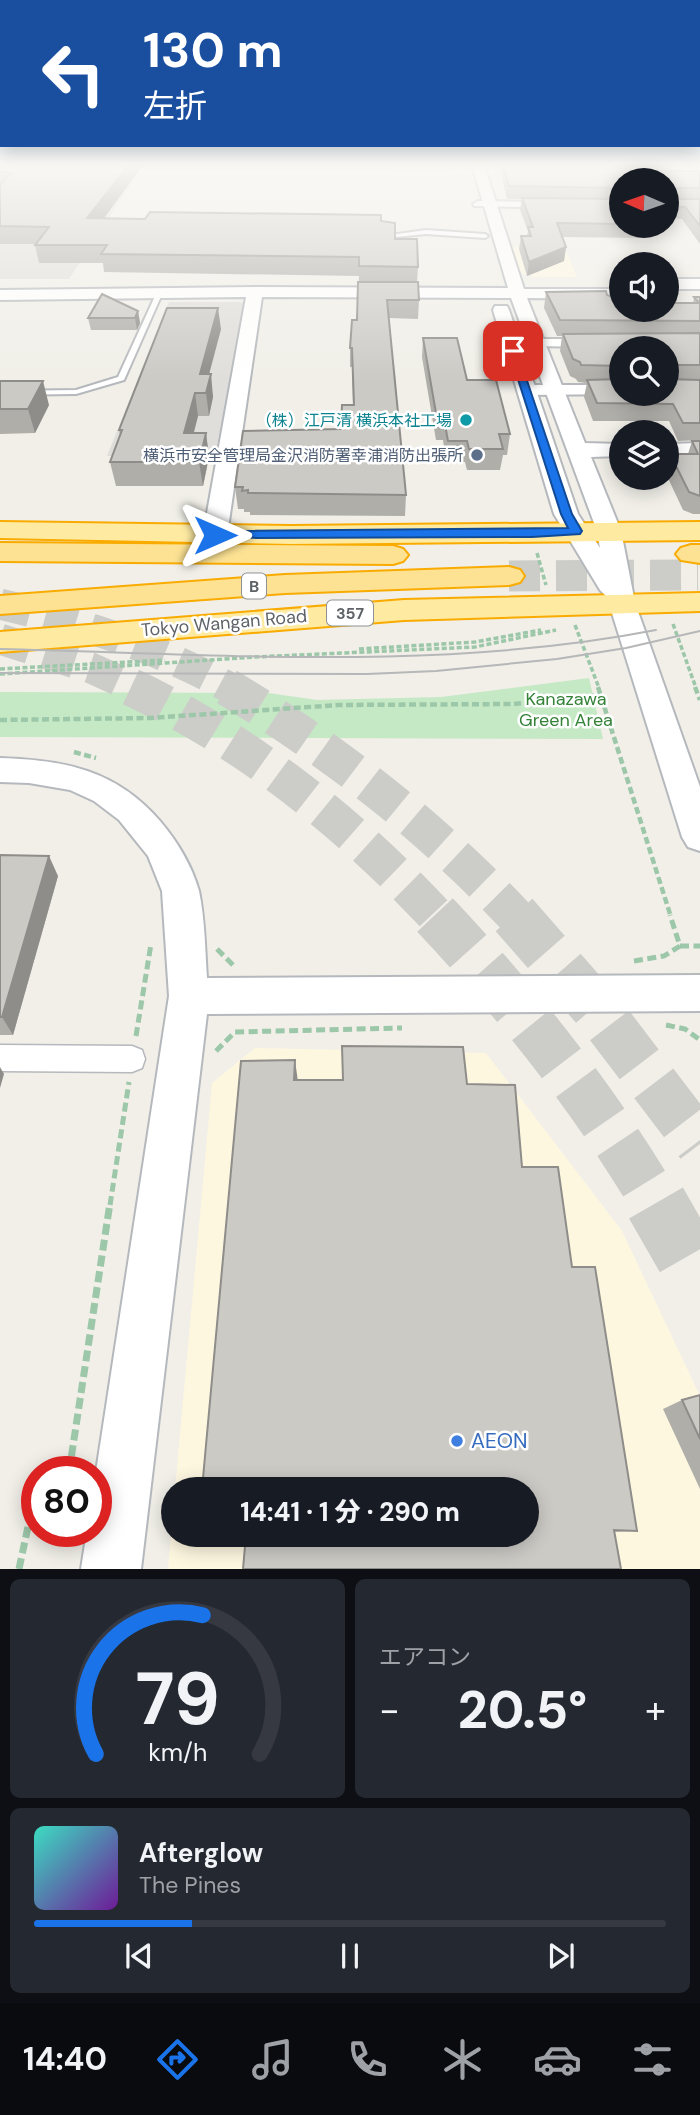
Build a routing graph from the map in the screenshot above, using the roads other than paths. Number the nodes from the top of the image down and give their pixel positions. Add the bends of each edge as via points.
1 (485, 235) edge
2 (492, 235) edge
3 (679, 284) edge
4 (700, 284) edge
5 (0, 285) edge
6 (609, 285) edge
7 (506, 289) junction
8 (255, 292) junction
9 (609, 293) edge
10 (159, 294) junction
11 (679, 294) edge
12 (700, 294) edge
13 (0, 295) edge
14 (535, 343) junction
15 (609, 343) edge
16 (525, 390) junction
17 (552, 390) junction
18 (609, 390) edge
19 (0, 393) edge
20 (576, 450) junction
21 (609, 450) edge
22 (679, 450) edge
23 (700, 450) edge
24 (0, 530) edge
25 (576, 531) junction
26 (610, 531) junction
27 (215, 535) junction
28 (0, 552) edge
29 (696, 573) edge
30 (622, 603) junction
31 (0, 605) edge
32 (0, 642) edge
33 (0, 770) edge
34 (700, 837) edge
35 (700, 993) edge
36 (189, 996) junction
37 (0, 1058) edge
38 (132, 1059) road end
39 (111, 1569) edge

1 - 7 street
2 - 7 street
3 - 4 street
5 - 7 street
6 - 7 street
7 - 8 street
7 - 9 street
7 - 14 street
7 - 16 street
8 - 10 street
8 - 27 street
10 - 13 street
10 - 19 lane via 116,381 76,392
11 - 12 street
14 - 15 street
14 - 17 street
16 - 17 street
16 - 25 street via 566,514
17 - 18 street
17 - 20 street
20 - 21 street
20 - 26 street
22 - 23 street
24 - 27 highway
25 - 26 highway
25 - 27 highway
25 - 30 street
26 - 29 highway
26 - 30 street
28 - 31 highway, B via 507,566
29 - 30 highway, Tokyo Wangan Road / 357
30 - 32 highway, Tokyo Wangan Road / 357 via 558,618 366,612
30 - 34 street
33 - 36 street via 76,779 106,792 131,811 163,849 180,891
35 - 36 street
36 - 39 street
37 - 38 street

